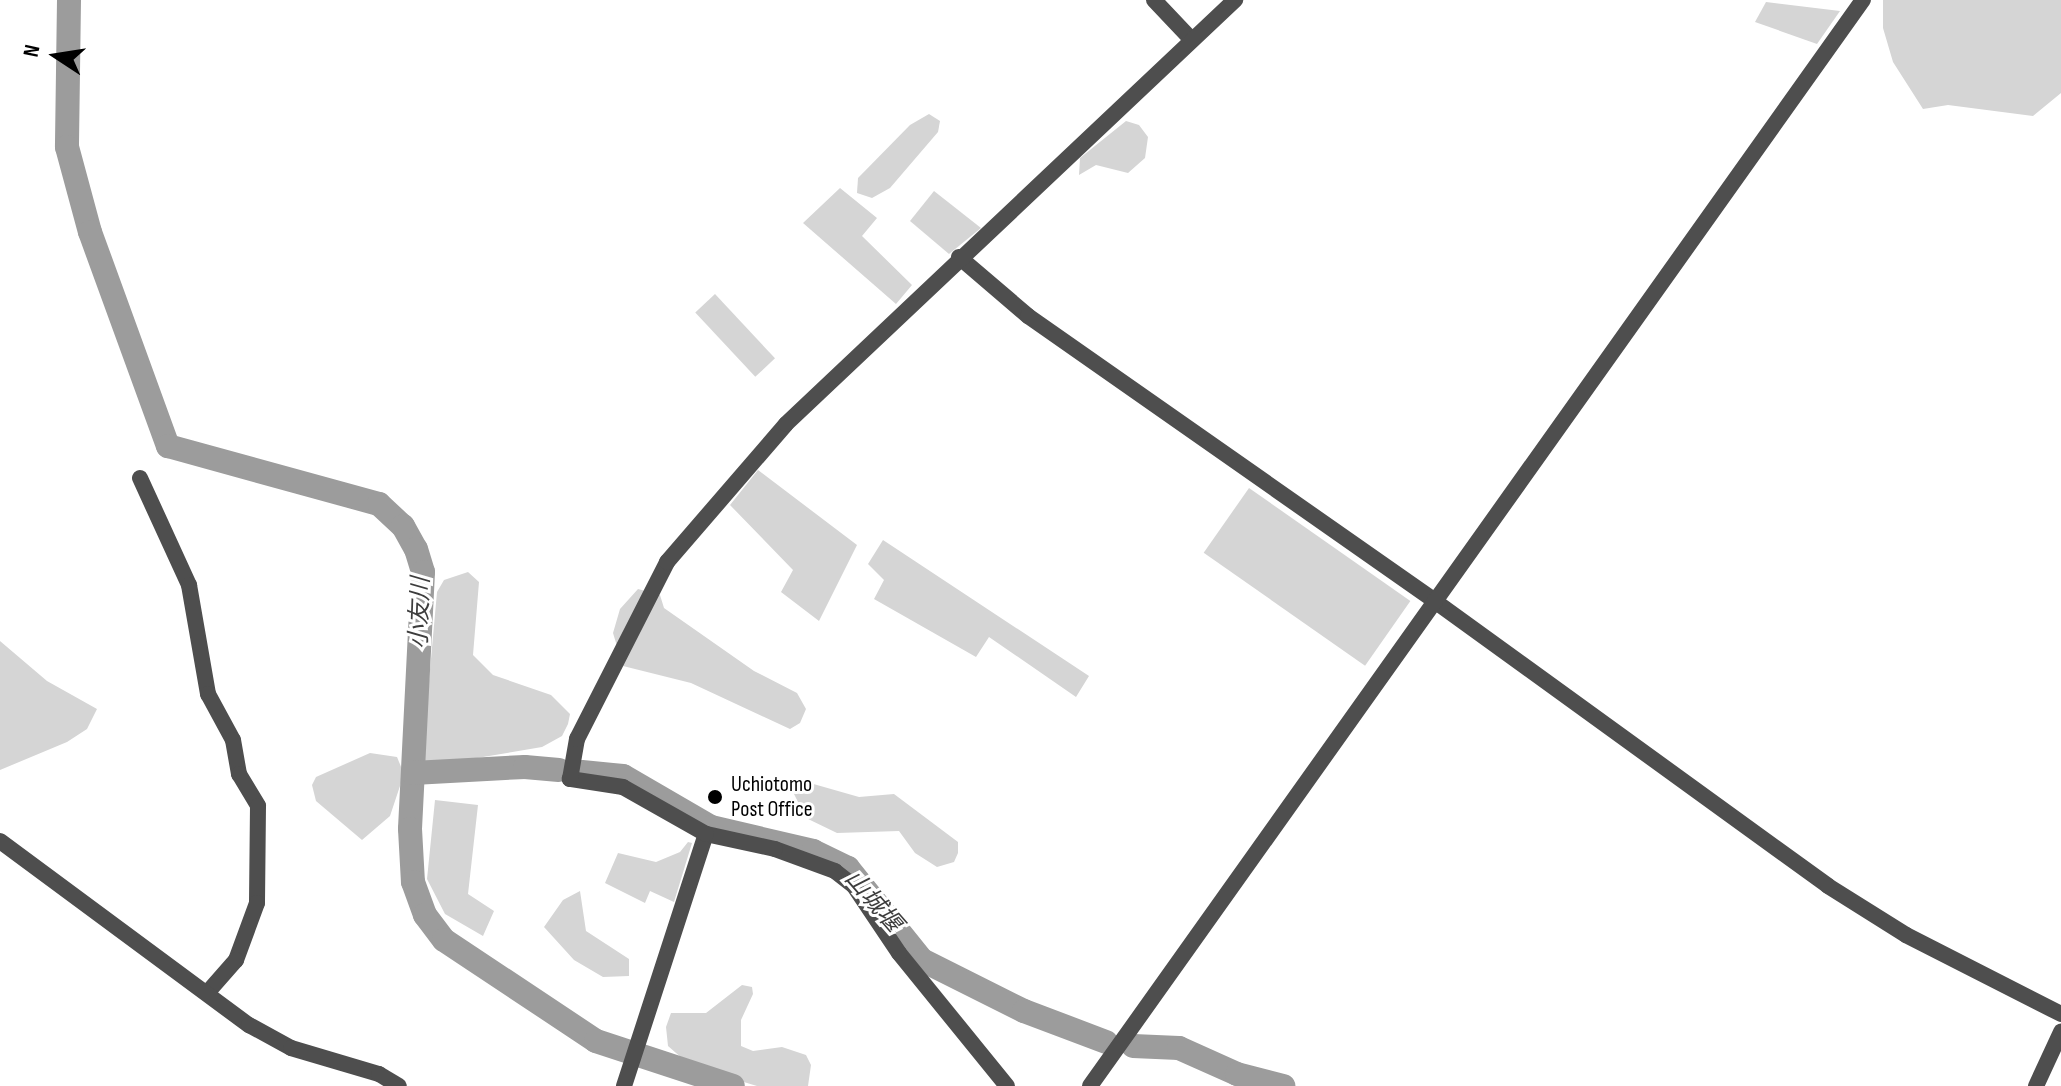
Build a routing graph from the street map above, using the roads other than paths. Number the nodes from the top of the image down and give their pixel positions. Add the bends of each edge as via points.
1 (1154, 0) edge
2 (1235, 0) edge
3 (1863, 0) edge
4 (1191, 39) junction
5 (959, 257) junction
6 (140, 478) dead end
7 (1436, 602) junction
8 (706, 834) junction
9 (0, 841) edge
10 (208, 992) junction
11 (2061, 1014) edge
12 (2061, 1032) edge
13 (399, 1086) edge
14 (624, 1086) edge
15 (1007, 1086) edge
16 (1090, 1086) edge
17 (2036, 1086) edge

1 - 4 street
2 - 4 street
3 - 7 street
4 - 5 street via 1036,191
5 - 7 street via 1028,316
5 - 8 street via 786,424 718,500 667,562 598,690 577,739 570,779 623,787
6 - 10 street via 189,585 208,694 233,740 239,774 258,806 257,903 236,960
7 - 11 street via 1828,886 1906,935
7 - 16 street
8 - 14 street
8 - 15 street via 814,861 854,886 907,964
9 - 10 street
10 - 13 street via 249,1025 291,1048 379,1074
12 - 17 street

